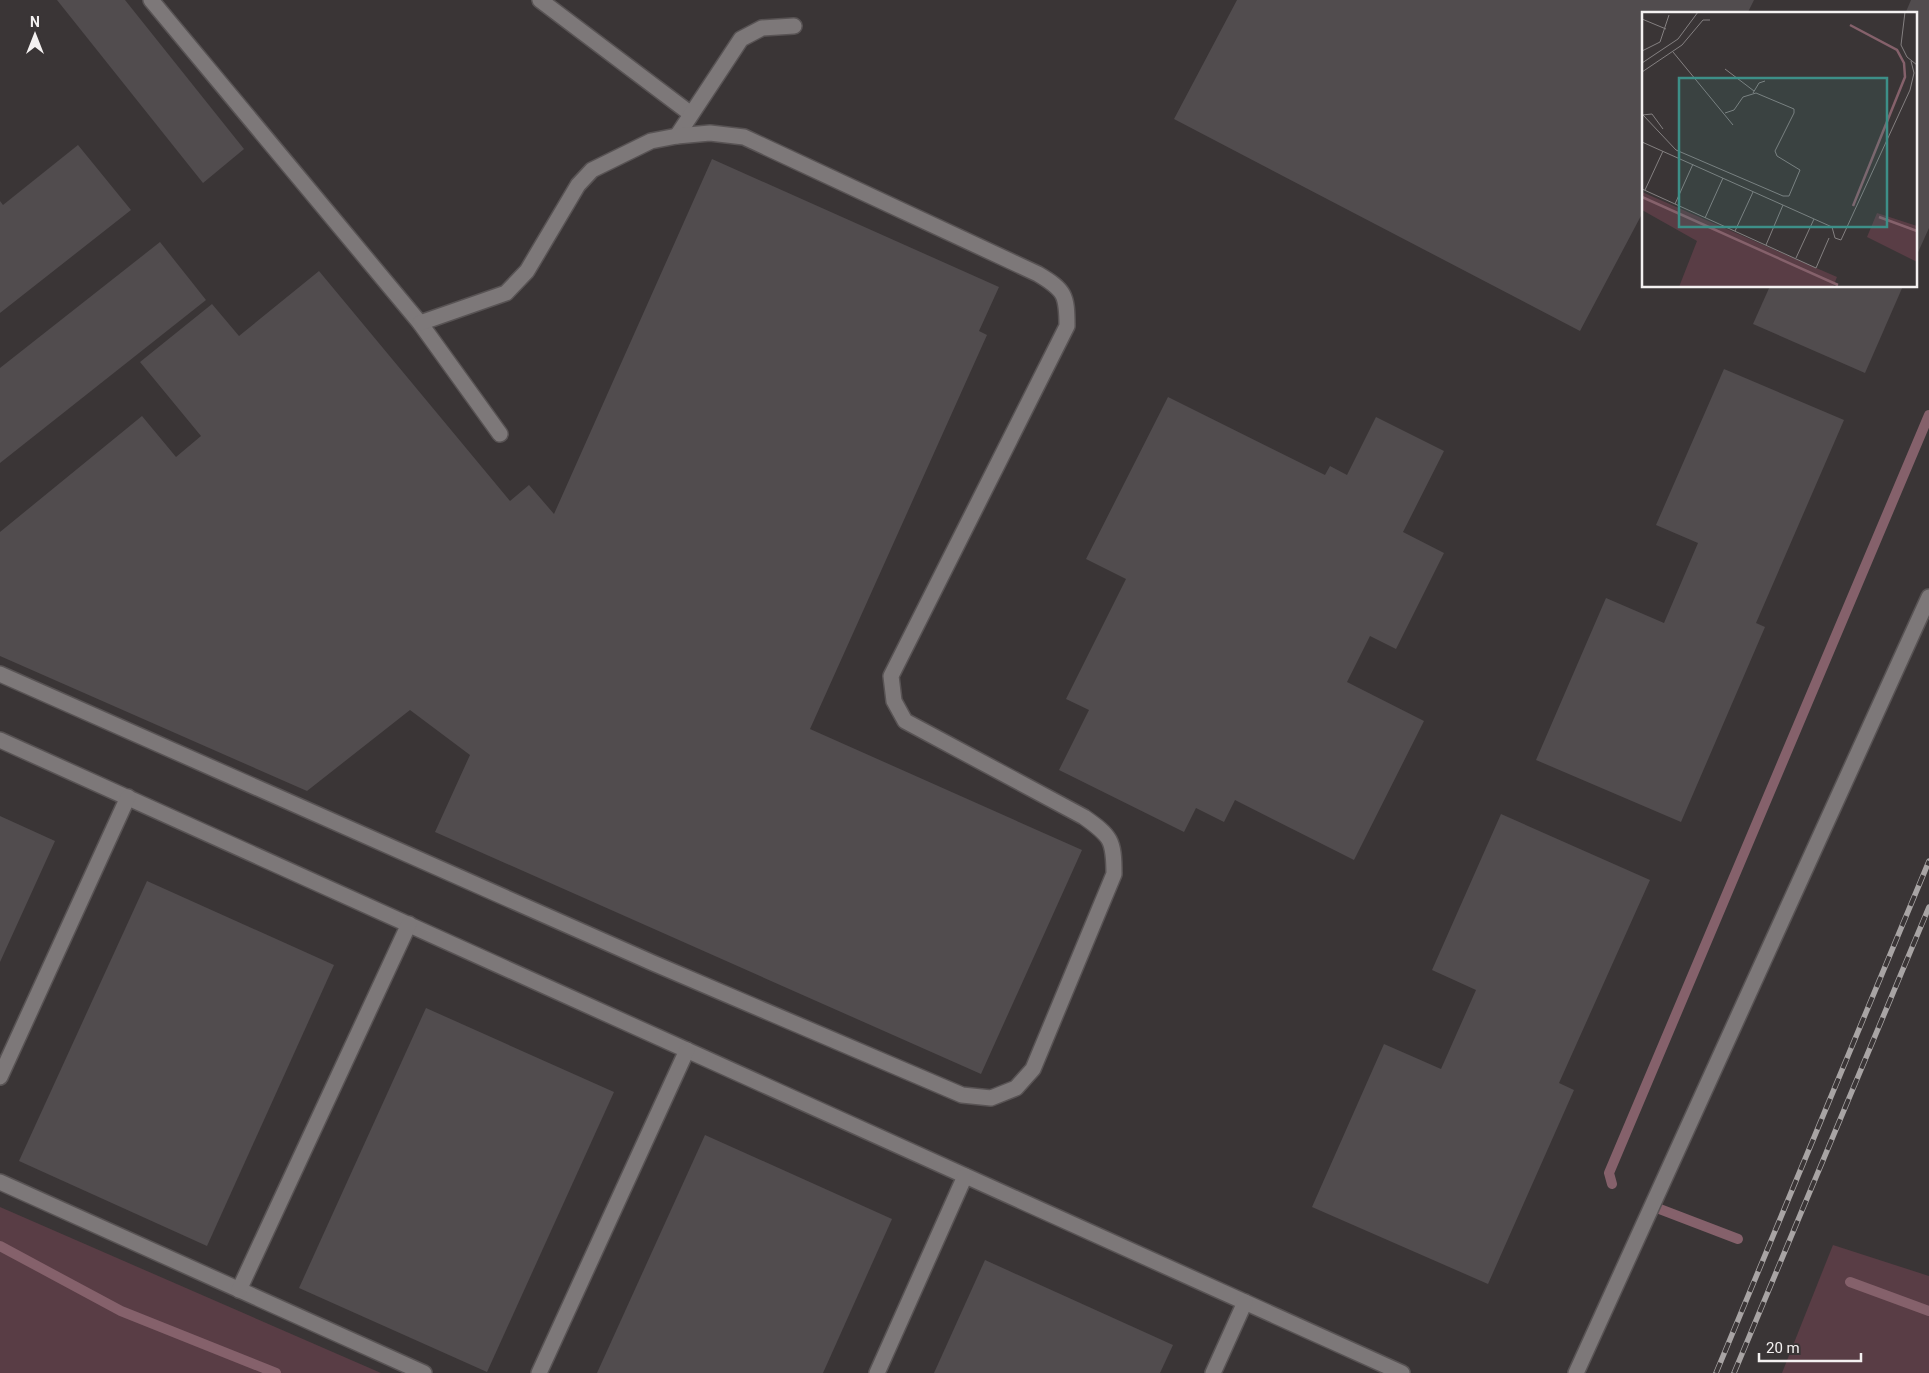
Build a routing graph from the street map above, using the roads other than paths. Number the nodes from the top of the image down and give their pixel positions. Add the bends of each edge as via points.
1 (151, 0) edge
2 (540, 0) edge
3 (794, 26) dead end
4 (691, 114) junction
5 (677, 136) junction
6 (420, 324) junction
7 (500, 434) dead end
8 (1929, 598) edge
9 (0, 674) edge
10 (0, 740) edge
11 (128, 797) junction
12 (409, 924) junction
13 (687, 1050) junction
14 (0, 1077) edge
15 (965, 1176) junction
16 (0, 1182) edge
17 (239, 1290) junction
18 (1245, 1302) junction
19 (424, 1373) edge
20 (539, 1373) edge
21 (876, 1373) edge
22 (1213, 1373) edge
23 (1402, 1373) edge
24 (1576, 1373) edge

1 - 6 lane
2 - 4 lane
3 - 4 lane via 762,28 741,39
4 - 5 lane
5 - 6 lane via 651,141 592,170 578,185 527,271 506,293
5 - 9 lane via 710,133 744,137 1038,274 1058,286 1066,305 1066,326 891,676 894,701 905,721 1084,817 1105,832 1114,850 1114,874 1107,892 1033,1069 1016,1088 990,1098 962,1095 653,963
6 - 7 lane
8 - 24 lane
10 - 11 lane
11 - 12 lane
11 - 14 lane
12 - 13 lane
12 - 17 lane
13 - 15 lane
13 - 20 lane
15 - 18 lane
15 - 21 lane
16 - 17 lane
17 - 19 lane
18 - 22 lane
18 - 23 lane

